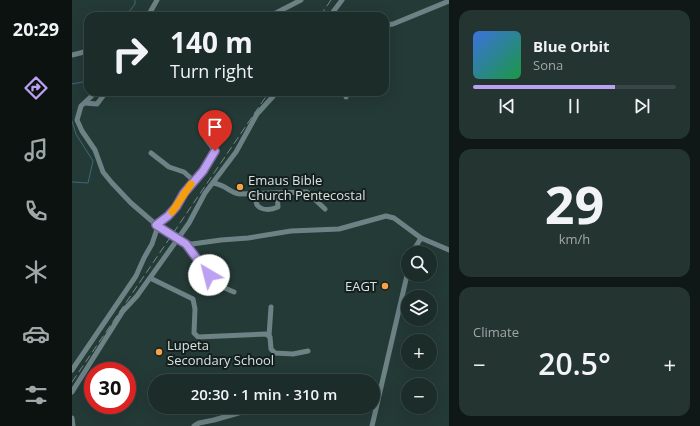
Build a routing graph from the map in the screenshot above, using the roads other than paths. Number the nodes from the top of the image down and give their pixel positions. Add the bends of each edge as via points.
1 (157, 0) edge
2 (301, 0) edge
3 (342, 0) edge
4 (449, 2) edge
5 (150, 12) edge
6 (278, 12) edge
7 (333, 12) edge
8 (389, 24) edge
9 (84, 51) edge
10 (72, 55) edge
11 (92, 96) edge
12 (103, 96) edge
13 (273, 96) edge
14 (85, 103) junction
15 (206, 139) dead end
16 (151, 153) dead end
17 (194, 181) junction
18 (213, 183) junction
19 (254, 194) junction
20 (277, 194) junction
21 (325, 209) dead end
22 (157, 225) junction
23 (421, 238) junction
24 (177, 239) junction
25 (186, 244) junction
26 (416, 246) edge
27 (449, 250) edge
28 (150, 278) junction
29 (405, 282) edge
30 (234, 292) dead end
31 (271, 307) dead end
32 (269, 336) junction
33 (308, 351) dead end
34 (72, 370) edge
35 (72, 392) edge
36 (235, 414) edge
37 (72, 418) edge
38 (73, 426) edge
39 (194, 426) edge
40 (372, 426) edge

1 - 5 street
2 - 6 street
3 - 7 street
4 - 8 street
9 - 10 street
11 - 14 street
12 - 14 street via 97,104
13 - 18 street via 257,114 236,152
14 - 22 street via 79,110 78,122 95,150 103,172 131,203
15 - 17 street via 215,152
16 - 17 street via 169,167 184,172
17 - 22 street via 170,214
18 - 19 street via 225,186 236,194
18 - 24 street
19 - 20 street
19 - 20 street via 261,209 278,208
20 - 21 street via 307,192
22 - 24 street
22 - 34 street via 152,244 136,276
23 - 25 street via 394,218 386,216 339,229 291,231
23 - 26 street
23 - 27 street
24 - 25 street
24 - 28 street
25 - 30 street via 214,282
28 - 32 street via 193,299 195,336
28 - 35 street via 123,311
29 - 40 street
31 - 32 street
32 - 33 street via 271,349 275,354
36 - 39 street
37 - 38 street

